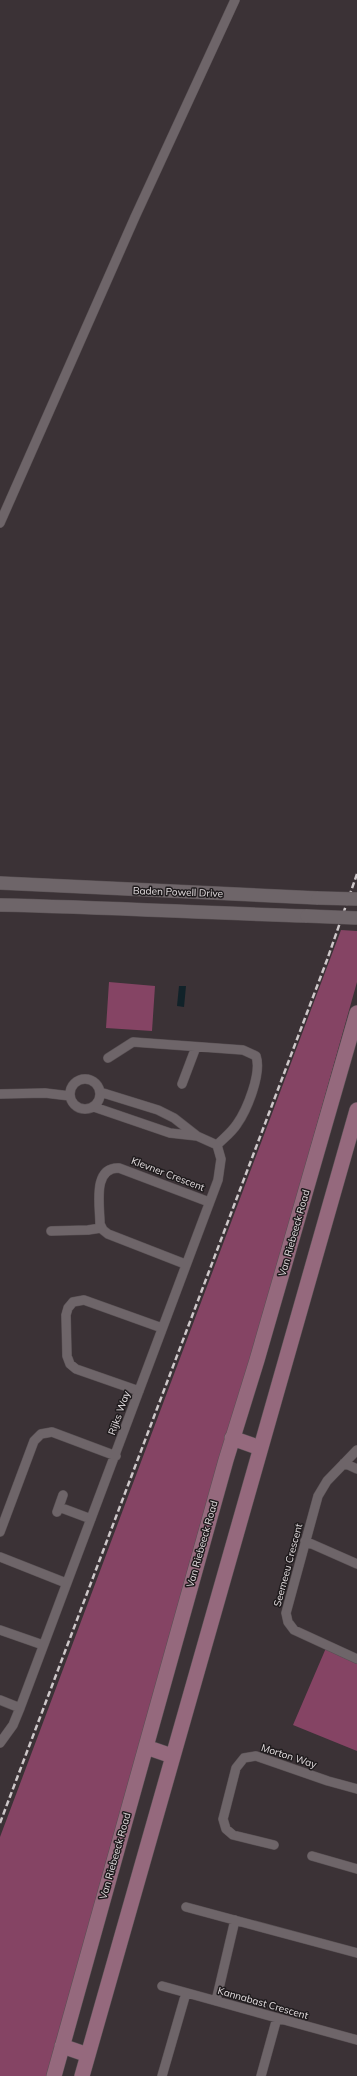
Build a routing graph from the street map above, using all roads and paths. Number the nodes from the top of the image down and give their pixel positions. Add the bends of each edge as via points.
1 (235, 0) edge
2 (0, 523) edge
3 (0, 883) edge
4 (357, 899) edge
5 (0, 905) edge
6 (357, 918) edge
7 (357, 1013) edge
8 (196, 1047) junction
9 (108, 1058) dead end
10 (182, 1084) dead end
11 (100, 1092) junction
12 (0, 1094) edge
13 (70, 1096) junction
14 (142, 1104) junction
15 (94, 1107) junction
16 (357, 1110) edge
17 (135, 1121) junction
18 (197, 1136) junction
19 (217, 1145) junction
20 (209, 1202) junction
21 (101, 1228) junction
22 (51, 1231) dead end
23 (185, 1264) junction
24 (162, 1328) junction
25 (139, 1391) junction
26 (232, 1438) junction
27 (260, 1448) junction
28 (357, 1450) edge
29 (116, 1456) junction
30 (344, 1463) junction
31 (357, 1469) edge
32 (63, 1495) dead end
33 (91, 1520) junction
34 (0, 1532) edge
35 (305, 1541) junction
36 (0, 1557) edge
37 (357, 1564) edge
38 (66, 1583) junction
39 (0, 1630) edge
40 (42, 1645) junction
41 (357, 1659) edge
42 (0, 1700) edge
43 (20, 1708) junction
44 (0, 1743) edge
45 (146, 1747) junction
46 (172, 1756) junction
47 (357, 1789) edge
48 (274, 1845) dead end
49 (312, 1856) dead end
50 (357, 1869) edge
51 (186, 1907) dead end
52 (236, 1920) junction
53 (357, 1953) edge
54 (162, 1986) dead end
55 (186, 1993) junction
56 (216, 2001) junction
57 (277, 2018) junction
58 (357, 2040) edge
59 (62, 2046) junction
60 (88, 2055) junction
61 (54, 2076) edge
62 (82, 2076) edge
63 (162, 2076) edge
64 (261, 2076) edge

1 - 2 street via 135,217
3 - 4 main road, Baden Powell Drive, bridge
5 - 6 main road, Baden Powell Drive, bridge
7 - 26 main road, Van Riebeeck Road
8 - 9 street via 133,1042
8 - 10 street
8 - 19 street via 243,1050 256,1056 258,1062 255,1082 243,1115
11 - 13 street via 94,1081 84,1079 72,1086
11 - 14 street
11 - 15 street via 100,1099
12 - 13 street via 45,1093
13 - 15 street via 79,1108 84,1110
14 - 17 street
14 - 18 street via 174,1118
15 - 17 street
16 - 27 main road
17 - 18 street via 170,1133
18 - 19 street
19 - 20 street, Rijks Way via 221,1169
20 - 21 street, Klevner Crescent via 123,1169 111,1168 105,1172 100,1182
20 - 23 street, Rijks Way
21 - 22 street
21 - 23 street via 108,1234
23 - 24 street, Rijks Way
24 - 25 street, Rijks Way
24 - 25 street via 84,1300 73,1302 66,1312 67,1356 70,1364 76,1369
25 - 29 street, Rijks Way
26 - 27 main road
26 - 45 main road, Van Riebeeck Road
27 - 46 main road
28 - 30 street, Seemeeu Crescent
29 - 33 street, Rijks Way
29 - 34 street via 52,1432 39,1436 34,1441
30 - 31 street
30 - 35 street, Seemeeu Crescent via 320,1491
32 - 33 street via 58,1510
33 - 38 street, Rijks Way
35 - 37 street
35 - 41 street, Seemeeu Crescent via 287,1609 288,1622 299,1632
36 - 38 street
38 - 40 street, Rijks Way
39 - 40 street
40 - 43 street, Rijks Way
42 - 43 street
43 - 44 street, Rijks Way via 13,1725
45 - 46 main road
45 - 59 main road, Van Riebeeck Road
46 - 60 main road
47 - 48 street, Morton Way via 256,1756 244,1758 236,1768 223,1819 226,1829 233,1835
49 - 50 street
51 - 52 street
52 - 53 street
52 - 56 street
54 - 55 street, Kannabast Crescent
55 - 56 street, Kannabast Crescent
55 - 63 street
56 - 57 street, Kannabast Crescent
57 - 58 street, Kannabast Crescent
57 - 64 street
59 - 60 main road
59 - 61 main road, Van Riebeeck Road
60 - 62 main road

